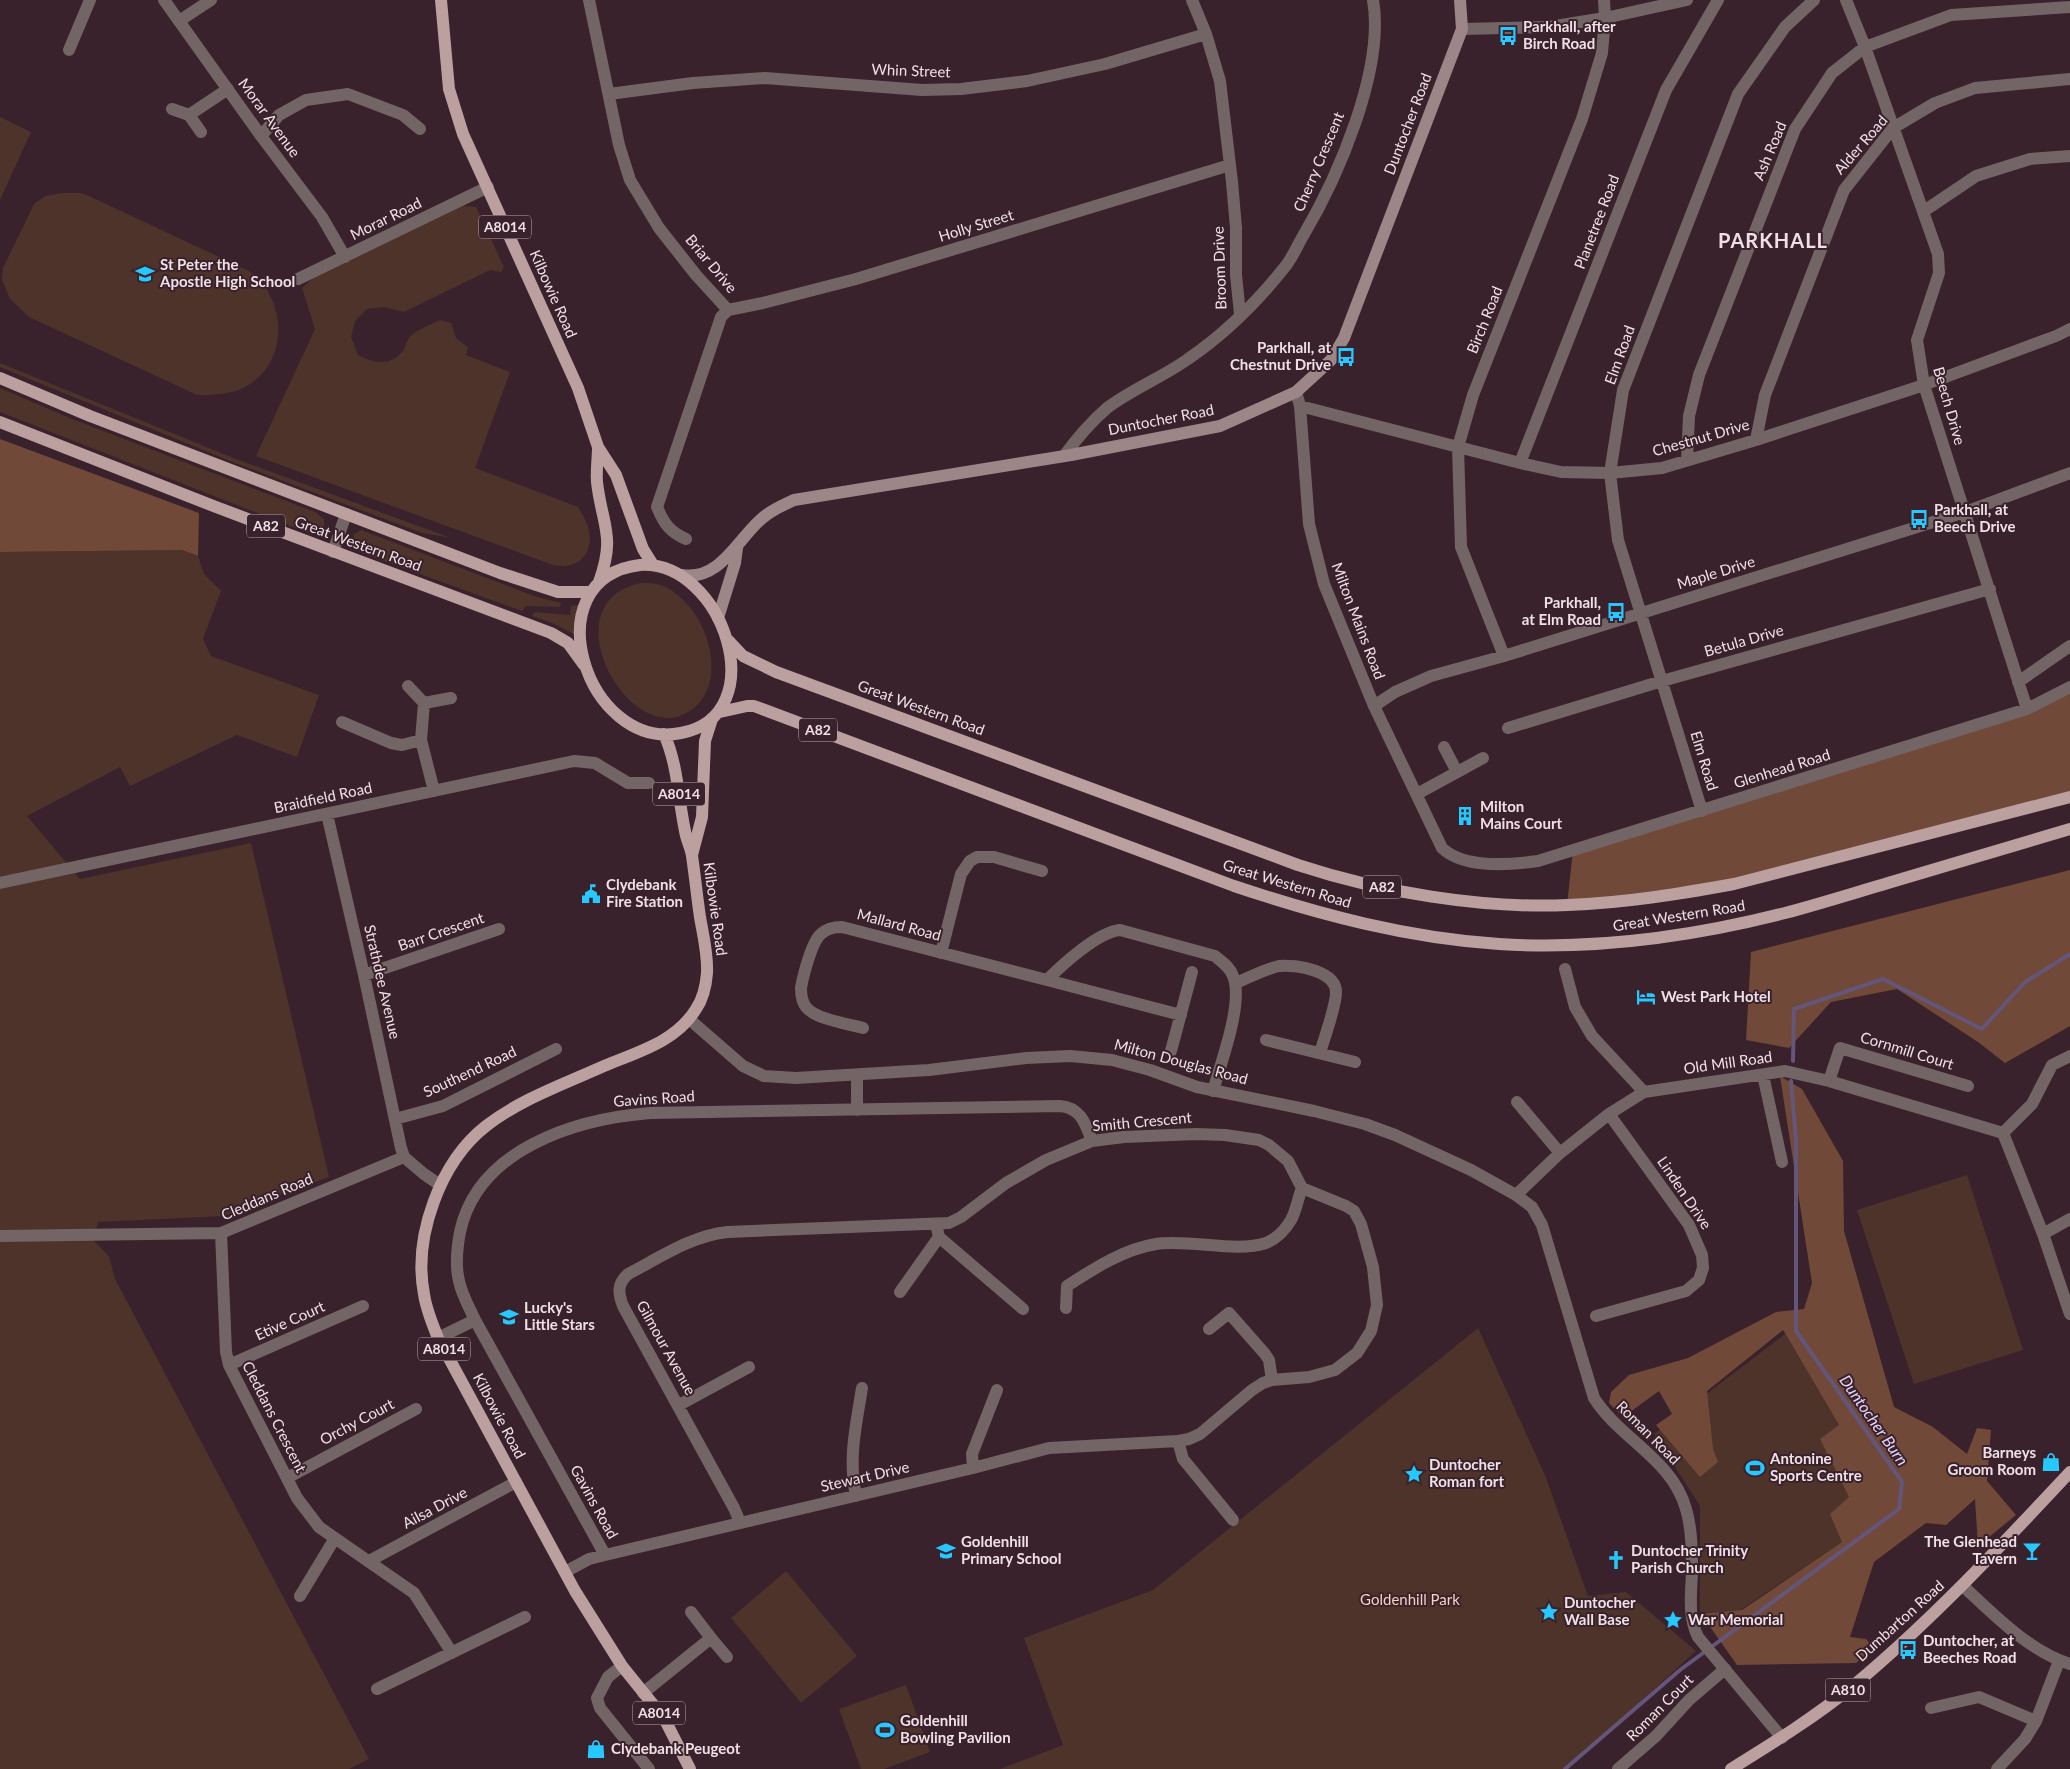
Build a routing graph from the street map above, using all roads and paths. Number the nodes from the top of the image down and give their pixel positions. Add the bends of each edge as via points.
1 (90, 0) edge
2 (164, 0) edge
3 (211, 0) edge
4 (441, 0) edge
5 (589, 0) edge
6 (1192, 0) edge
7 (1373, 0) edge
8 (1460, 0) edge
9 (1604, 0) edge
10 (1687, 0) edge
11 (1718, 0) edge
12 (1814, 0) edge
13 (1846, 0) edge
14 (2068, 0) edge
15 (2070, 6) edge
16 (1605, 18) junction
17 (179, 21) junction
18 (1462, 29) junction
19 (1206, 34) junction
20 (1865, 47) junction
21 (69, 50) dead end
22 (2070, 79) edge
23 (228, 89) junction
24 (609, 94) junction
25 (172, 108) dead end
26 (189, 115) junction
27 (1893, 128) junction
28 (420, 130) dead end
29 (201, 132) dead end
30 (261, 136) junction
31 (2070, 156) edge
32 (1230, 165) junction
33 (488, 187) junction
34 (1924, 211) junction
35 (345, 257) junction
36 (298, 279) dead end
37 (728, 310) junction
38 (1240, 314) junction
39 (2070, 329) edge
40 (0, 378) edge
41 (1924, 385) junction
42 (1296, 392) junction
43 (1300, 406) junction
44 (0, 422) edge
45 (1756, 440) junction
46 (598, 446) junction
47 (1458, 448) junction
48 (1064, 456) junction
49 (1687, 460) junction
50 (1520, 463) junction
51 (1610, 473) junction
52 (2070, 473) edge
53 (1965, 512) junction
54 (346, 514) junction
55 (686, 539) dead end
56 (737, 548) junction
57 (333, 552) junction
58 (653, 565) junction
59 (682, 575) junction
60 (599, 582) junction
61 (1990, 589) junction
62 (590, 592) junction
63 (1640, 613) junction
64 (718, 618) junction
65 (728, 640) junction
66 (2070, 646) edge
67 (1504, 656) junction
68 (584, 665) junction
69 (1662, 681) junction
70 (2018, 682) junction
71 (408, 686) dead end
72 (2070, 687) edge
73 (451, 698) dead end
74 (424, 703) junction
75 (1374, 706) junction
76 (2027, 709) junction
77 (716, 716) junction
78 (342, 722) dead end
79 (1508, 728) dead end
80 (664, 734) junction
81 (421, 740) junction
82 (1444, 747) dead end
83 (1483, 758) dead end
84 (1457, 772) junction
85 (649, 783) dead end
86 (434, 791) junction
87 (1417, 794) junction
88 (2070, 797) edge
89 (1702, 811) junction
90 (327, 814) junction
91 (2070, 829) edge
92 (1442, 848) joint
93 (692, 854) junction
94 (1042, 872) dead end
95 (0, 883) edge
96 (499, 929) dead end
97 (940, 953) junction
98 (1565, 969) dead end
99 (1192, 972) dead end
100 (364, 975) junction
101 (1047, 980) junction
102 (1236, 982) junction
103 (1181, 1015) junction
104 (689, 1019) junction
105 (863, 1028) dead end
106 (1266, 1040) dead end
107 (556, 1049) dead end
108 (1172, 1051) dead end
109 (1320, 1053) junction
110 (2070, 1056) edge
111 (1355, 1062) dead end
112 (857, 1075) junction
113 (1763, 1075) junction
114 (1829, 1080) junction
115 (1968, 1086) dead end
116 (1213, 1091) junction
117 (1644, 1092) junction
118 (1517, 1102) dead end
119 (857, 1110) junction
120 (1608, 1114) junction
121 (395, 1119) junction
122 (2003, 1133) junction
123 (1092, 1141) junction
124 (1560, 1153) junction
125 (404, 1157) junction
126 (1782, 1162) dead end
127 (440, 1185) junction
128 (1302, 1188) junction
129 (1516, 1195) junction
130 (2070, 1219) edge
131 (930, 1224) junction
132 (221, 1233) junction
133 (2043, 1234) junction
134 (0, 1236) edge
135 (939, 1237) junction
136 (900, 1292) dead end
137 (363, 1306) dead end
138 (1066, 1308) dead end
139 (1023, 1309) dead end
140 (2070, 1314) edge
141 (1596, 1316) dead end
142 (475, 1320) junction
143 (1209, 1330) dead end
144 (438, 1338) junction
145 (229, 1365) junction
146 (749, 1367) dead end
147 (1272, 1380) junction
148 (862, 1388) dead end
149 (997, 1390) dead end
150 (679, 1406) junction
151 (416, 1409) dead end
152 (1178, 1441) junction
153 (973, 1468) junction
154 (2070, 1472) edge
155 (287, 1478) junction
156 (516, 1482) junction
157 (856, 1496) junction
158 (1233, 1520) dead end
159 (740, 1522) junction
160 (335, 1538) junction
161 (605, 1555) junction
162 (369, 1561) junction
163 (565, 1572) junction
164 (1963, 1586) junction
165 (300, 1596) dead end
166 (691, 1612) dead end
167 (525, 1617) dead end
168 (711, 1638) junction
169 (452, 1653) junction
170 (727, 1657) dead end
171 (2065, 1662) edge
172 (1722, 1665) junction
173 (622, 1666) junction
174 (377, 1689) dead end
175 (643, 1693) junction
176 (1931, 1708) dead end
177 (2036, 1721) junction
178 (1782, 1738) junction
179 (649, 1769) edge
180 (690, 1769) edge
181 (1618, 1769) edge
182 (1731, 1769) edge
183 (1997, 1769) edge

1 - 21 street
2 - 17 street, Morar Avenue
3 - 17 street
4 - 33 main road, Kilbowie Road / A8014 via 449,89 463,134
5 - 24 street, Briar Drive
6 - 19 street, Broom Drive
7 - 38 street, Cherry Crescent via 1374,48 1351,134 1322,203 1285,267
8 - 18 main road, Duntocher Road
9 - 16 street, Birch Road
10 - 16 street
11 - 50 street, Planetree Road via 1666,90
12 - 51 street, Elm Road via 1786,27 1738,94 1623,390
13 - 20 street, Beech Drive
14 - 15 street
15 - 20 street, Ash Road via 1951,15
16 - 18 street via 1548,27
16 - 47 street, Birch Road via 1602,53 1582,119 1473,395
17 - 23 street, Morar Avenue
18 - 42 main road, Duntocher Road via 1344,338 1331,360
19 - 24 street, Whin Street via 1105,64 1027,81 961,89 922,90 765,78
19 - 32 street, Broom Drive via 1220,81
20 - 27 street, Beech Drive
20 - 49 street, Ash Road via 1832,73 1795,129 1699,375 1689,416
22 - 27 street, Alder Road via 1975,88 1935,103
23 - 26 street
23 - 30 street, Morar Avenue
24 - 37 street, Briar Drive via 618,145 630,180 659,228
25 - 26 street
26 - 29 street
27 - 34 street, Beech Drive
27 - 45 street, Alder Road via 1844,190 1765,395
28 - 30 street via 402,115 348,94 306,100 279,116
30 - 35 street, Morar Avenue via 322,217
31 - 34 street via 2030,159 1976,176
32 - 37 street, Holly Street via 856,279
32 - 38 street, Broom Drive
33 - 35 street, Morar Road
33 - 46 main road, Kilbowie Road / A8014 via 578,388
34 - 41 street, Beech Drive via 1938,254 1939,274 1917,340
35 - 36 street, Morar Road
37 - 55 street, Briar Drive via 721,317 657,508 669,530
38 - 48 street, Broom Drive via 1188,360 1108,407 1081,433
39 - 41 street, Chestnut Drive
40 - 54 main road, Great Western Road / A82
41 - 45 street, Chestnut Drive
41 - 53 street, Beech Drive
42 - 43 street, Milton Mains Road
42 - 48 main road, Duntocher Road via 1220,426
43 - 47 street, Chestnut Drive
43 - 75 street, Milton Mains Road via 1309,524 1324,584
44 - 57 main road, Great Western Road / A82
45 - 49 street, Chestnut Drive
46 - 58 main road, Kilbowie Road / A8014 via 616,475 643,549
46 - 60 main road, A8014 via 597,482 609,546
47 - 50 street, Chestnut Drive
47 - 67 street, Birch Road via 1461,547
48 - 56 main road, Duntocher Road via 794,500 759,520
49 - 51 street, Chestnut Drive via 1662,468
50 - 51 street, Chestnut Drive via 1561,472
51 - 63 street, Elm Road via 1618,540
52 - 53 street, Maple Drive
53 - 61 street, Beech Drive
53 - 63 street, Maple Drive
54 - 57 street
54 - 62 main road, Great Western Road / A82 via 530,584 564,593
56 - 59 main road, Duntocher Road via 705,572 691,577
56 - 64 main road, Duntocher Road
57 - 68 main road, Great Western Road / A82 via 551,633 568,644
58 - 59 main road, A82
58 - 60 main road, A82 via 624,568
59 - 64 main road, A82 via 700,592
60 - 62 main road, A82
61 - 69 street, Betula Drive
61 - 70 street, Beech Drive
62 - 68 main road, A82 via 581,624
63 - 67 street, Maple Drive
63 - 69 street, Elm Road
64 - 65 main road, A82
65 - 77 main road, A82 via 731,672 727,692
65 - 88 main road, Great Western Road / A82 via 743,656 776,672 1301,866 1382,887 1472,901 1567,906 1683,894 1734,884
66 - 70 street
67 - 75 street, Maple Drive via 1431,676 1395,692
68 - 80 main road, A82 via 602,698 619,717 640,729
69 - 79 street, Betula Drive
69 - 89 street, Elm Road
70 - 76 street, Beech Drive
71 - 74 street
72 - 76 street, Glenhead Road
73 - 74 street
74 - 81 street
75 - 87 street, Milton Mains Road
76 - 89 street, Glenhead Road
77 - 80 main road, A82 via 688,732
77 - 91 main road, Great Western Road / A82 via 754,706 1198,872 1344,920 1403,932 1499,944 1608,943 1727,927
77 - 93 main road, Kilbowie Road / A8014 via 705,741 702,817
78 - 81 street via 391,743
80 - 93 main road, Kilbowie Road / A8014 via 672,756
81 - 86 street
82 - 84 street
83 - 84 street
84 - 87 street
85 - 86 street, Braidfield Road via 628,784 595,763 574,761
86 - 90 street, Braidfield Road
87 - 92 street, Milton Mains Road
89 - 92 street, Glenhead Road via 1538,861 1492,864 1471,861 1447,853
90 - 95 street, Braidfield Road
90 - 100 street, Strathdee Avenue
93 - 104 main road, Kilbowie Road / A8014 via 707,975 703,996
94 - 97 street via 994,857 977,857 970,861 961,874
96 - 100 street, Barr Crescent
97 - 101 street, Mallard Road
97 - 105 street, Mallard Road via 842,927 820,934 801,988 806,1007 820,1016
98 - 117 street via 1575,1006 1592,1036
99 - 103 street
100 - 121 street, Strathdee Avenue
101 - 102 street via 1097,940 1120,930 1215,956 1233,973
101 - 103 street, Mallard Road
102 - 109 street via 1268,969 1289,966 1331,978 1336,993
102 - 116 street via 1235,1010
103 - 108 street
104 - 112 street, Milton Douglas Road via 743,1066 759,1074 776,1078
104 - 127 main road, Kilbowie Road / A8014 via 678,1031 649,1048 512,1108 484,1127 467,1145
106 - 109 street
107 - 121 street, Southend Road via 443,1106
109 - 111 street
110 - 122 street via 2052,1065 2032,1104
112 - 116 street, Milton Douglas Road via 1070,1056 1129,1064
112 - 119 street
113 - 114 street, Old Mill Road via 1785,1071
113 - 117 street, Old Mill Road
113 - 126 street
114 - 115 street, Cornmill Court via 1840,1048
114 - 122 street, Old Mill Road
116 - 129 street, Milton Douglas Road via 1365,1124 1422,1146
117 - 120 street, Old Mill Road
118 - 124 street
119 - 123 street, Gavins Road via 1067,1107 1080,1114
119 - 142 street, Gavins Road via 629,1115 576,1126 541,1140 491,1174 477,1190 463,1218 456,1263 458,1280
120 - 124 street, Old Mill Road
120 - 141 street, Linden Drive via 1689,1225 1697,1241 1703,1268 1699,1280 1686,1291
121 - 125 street, Strathdee Avenue
122 - 133 street
123 - 128 street, Smith Crescent via 1169,1134 1246,1137 1269,1144 1281,1153
123 - 131 street, Smith Crescent via 1022,1173 955,1220
124 - 129 street, Old Mill Road
125 - 127 street
125 - 132 street, Cleddans Road
127 - 144 main road, Kilbowie Road / A8014 via 430,1212 422,1265 424,1293
128 - 138 street via 1291,1220 1280,1235 1266,1243 1244,1246 1176,1242 1136,1250 1094,1269 1067,1286
128 - 147 street, Stewart Drive via 1346,1206 1358,1217 1373,1268 1377,1305 1366,1342 1347,1362 1322,1374
129 - 172 street, Roman Road via 1532,1207 1542,1225 1594,1398 1609,1418 1655,1458 1681,1496 1689,1520 1692,1622 1698,1637
130 - 133 street
131 - 135 street
131 - 150 street, Gilmour Avenue via 714,1233 628,1274 619,1291 623,1306
132 - 134 street, Cleddans Road
132 - 145 street, Cleddans Crescent
133 - 140 street
135 - 136 street
135 - 139 street
137 - 145 street, Etive Court
142 - 144 street
142 - 161 street, Gavins Road
143 - 147 street via 1229,1313 1265,1354
144 - 156 main road, Kilbowie Road / A8014
145 - 155 street, Cleddans Crescent
146 - 150 street
147 - 152 street, Stewart Drive via 1252,1390 1200,1434
148 - 157 street via 851,1456
149 - 153 street via 972,1454
150 - 159 street, Gilmour Avenue
151 - 155 street, Orchy Court
152 - 153 street, Stewart Drive via 1049,1448
152 - 158 street via 1193,1472
153 - 157 street, Stewart Drive
154 - 164 main road, Dumbarton Road / A810
155 - 160 street, Cleddans Crescent via 297,1498 319,1527
156 - 162 street, Ailsa Drive
156 - 163 main road, Kilbowie Road / A8014
157 - 159 street, Stewart Drive
159 - 161 street, Stewart Drive
160 - 162 street, Cleddans Crescent
160 - 165 street
161 - 163 street, Stewart Drive
162 - 169 street, Cleddans Crescent via 414,1593
163 - 173 main road, Kilbowie Road / A8014
164 - 171 street via 2009,1628
164 - 178 main road, Dumbarton Road / A810 via 1853,1686
166 - 168 street
167 - 169 street
168 - 170 street
168 - 175 street
169 - 174 street
171 - 177 street
172 - 178 street, Roman Road
172 - 181 street, Roman Court via 1656,1736
173 - 175 main road, Kilbowie Road / A8014
173 - 179 street via 608,1677 597,1698 600,1708
175 - 180 main road, Kilbowie Road / A8014 via 664,1718
176 - 177 street via 1979,1697
177 - 183 street via 2025,1739
178 - 182 main road, Dumbarton Road / A810

